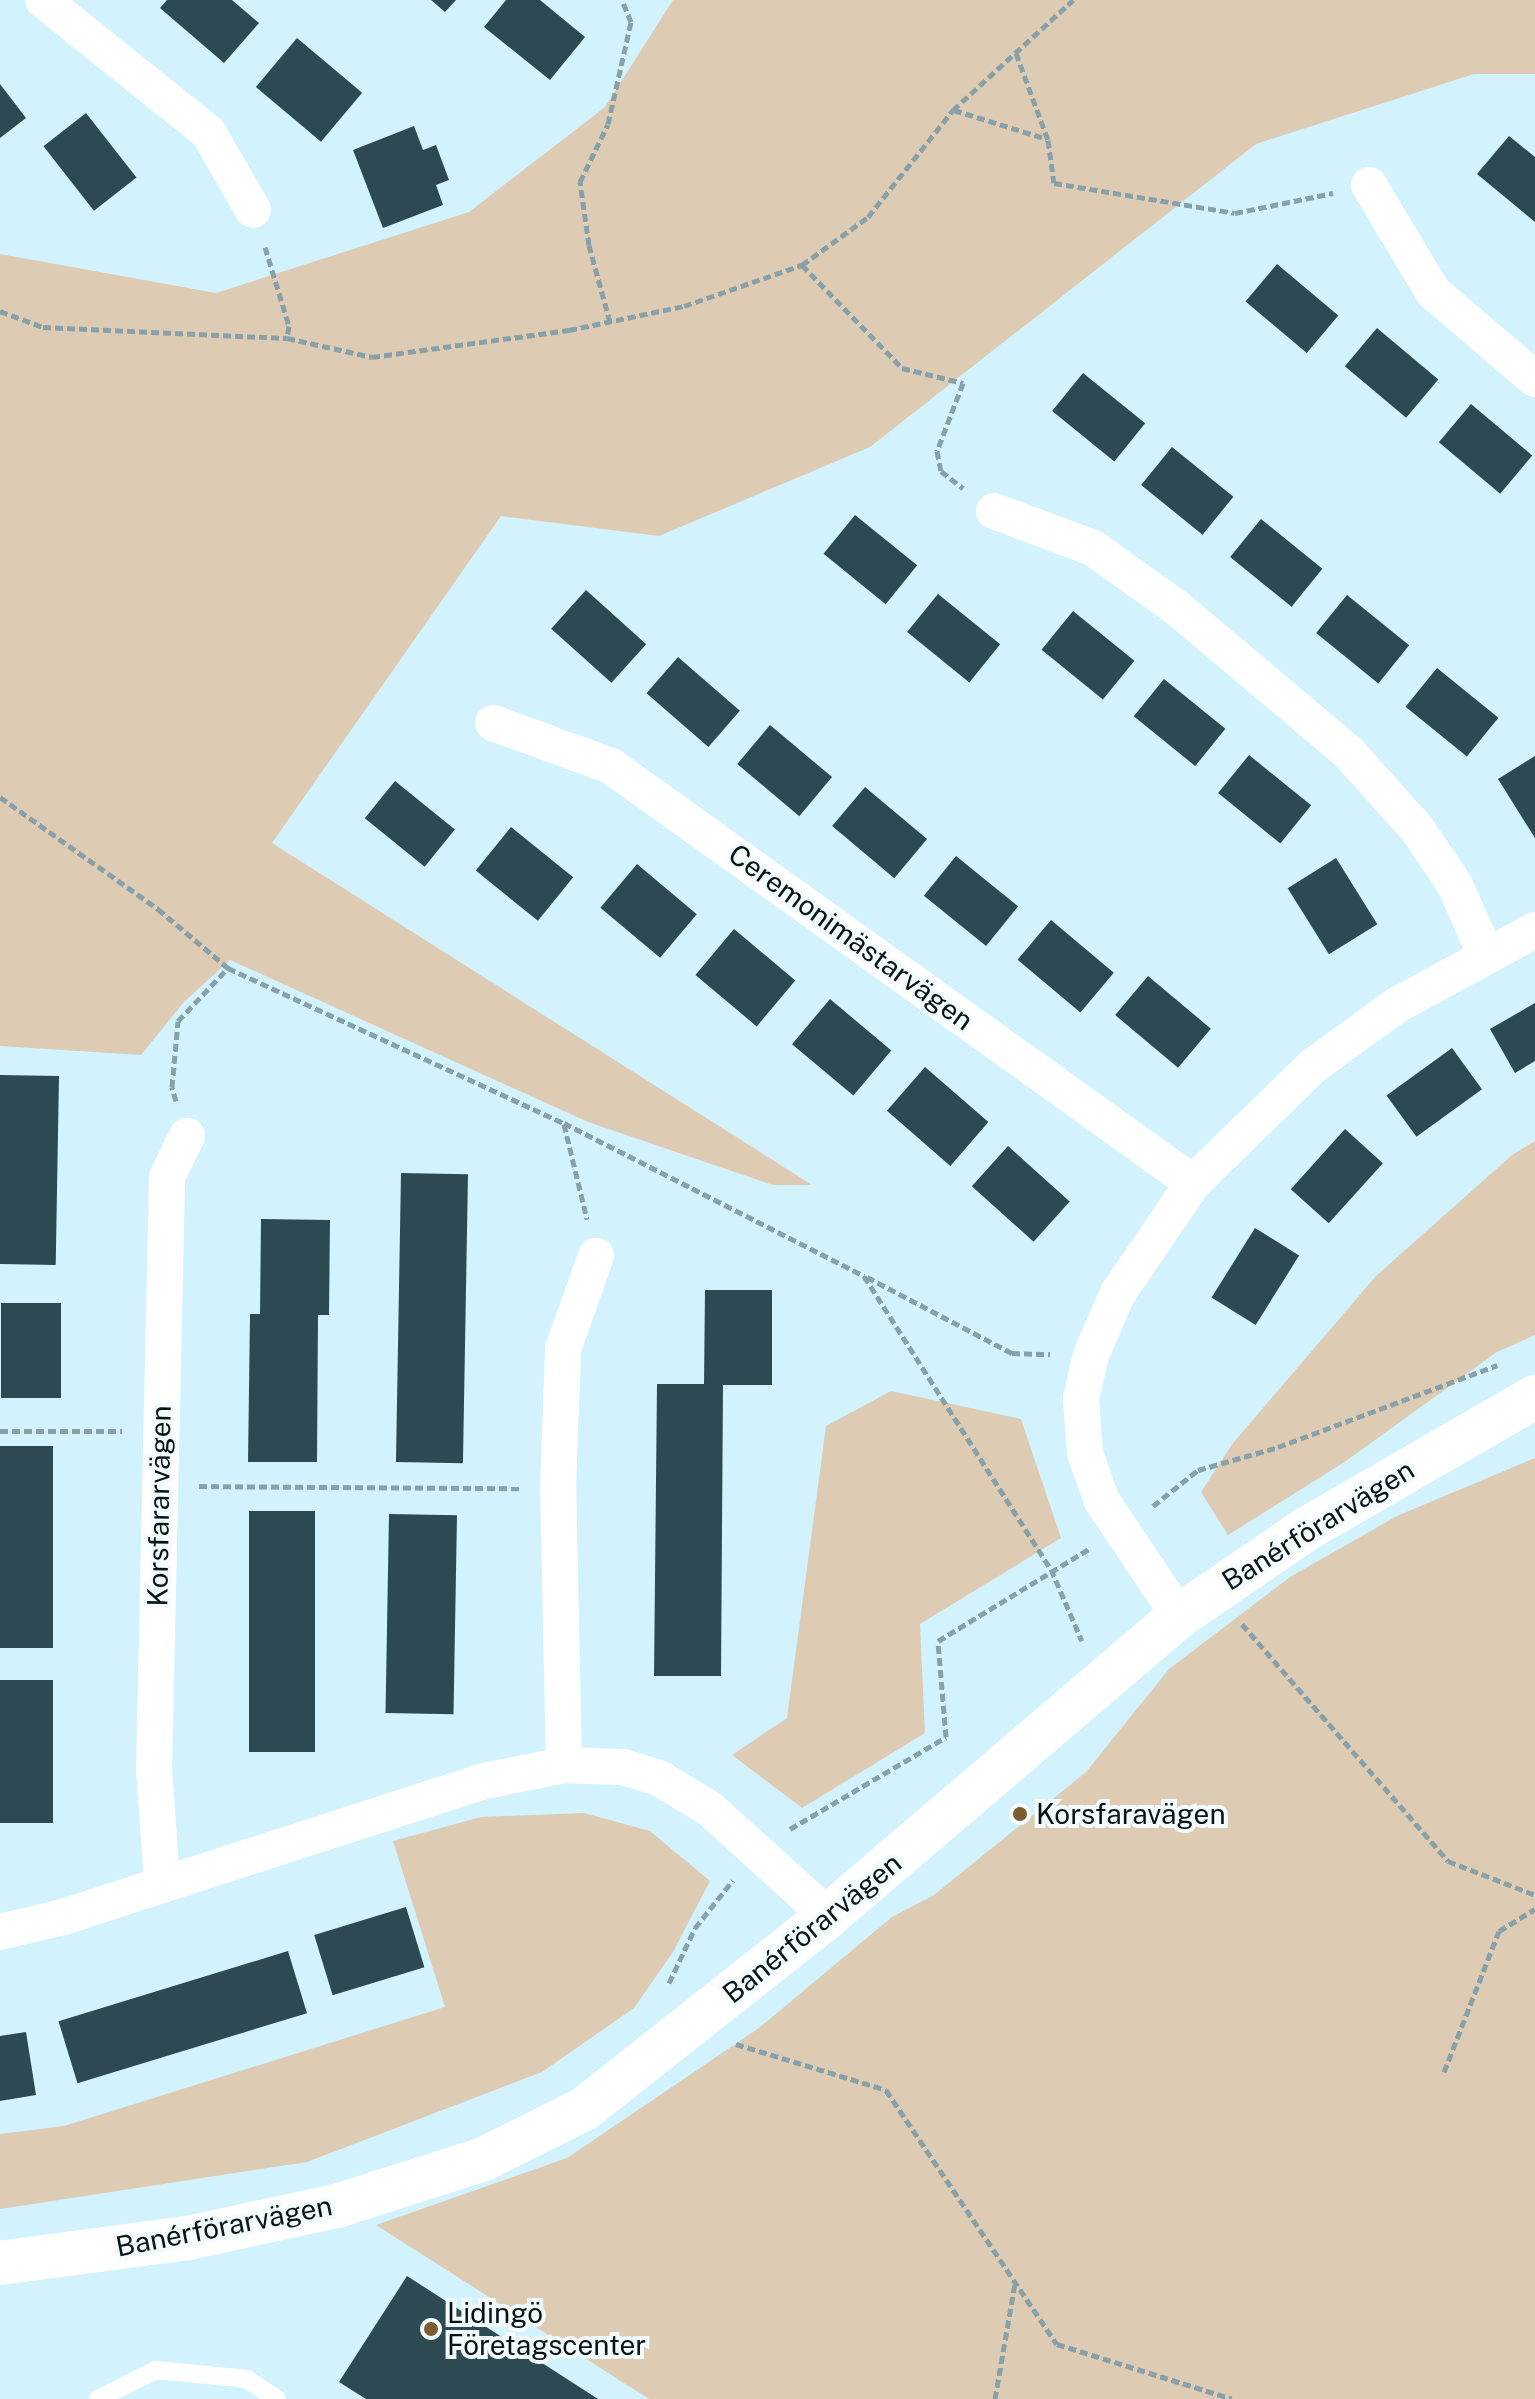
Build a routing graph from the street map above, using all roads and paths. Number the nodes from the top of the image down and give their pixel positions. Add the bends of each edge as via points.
1 (43, 0) edge
2 (622, 0) edge
3 (1073, 0) edge
4 (1016, 53) junction
5 (953, 110) junction
6 (1048, 140) junction
7 (1369, 185) joint
8 (253, 210) joint
9 (802, 265) junction
10 (0, 311) edge
11 (610, 322) junction
12 (287, 338) junction
13 (1535, 379) edge
14 (994, 511) joint
15 (493, 723) dead end
16 (0, 797) edge
17 (1535, 930) edge
18 (1485, 953) junction
19 (228, 968) junction
20 (564, 1123) junction
21 (187, 1136) joint
22 (1193, 1183) junction
23 (596, 1256) joint
24 (864, 1276) junction
25 (1091, 1355) junction
26 (1507, 1361) dead end
27 (1535, 1397) edge
28 (0, 1431) edge
29 (159, 1431) junction
30 (160, 1485) junction
31 (558, 1488) junction
32 (1123, 1530) junction
33 (1051, 1569) junction
34 (1214, 1591) junction
35 (1179, 1616) junction
36 (1101, 1685) junction
37 (564, 1765) junction
38 (757, 1849) junction
39 (162, 1881) junction
40 (1535, 1895) edge
41 (1535, 1909) edge
42 (828, 1916) junction
43 (0, 1932) edge
44 (702, 2018) junction
45 (1444, 2072) dead end
46 (0, 2263) edge
47 (1015, 2282) junction
48 (98, 2399) edge
49 (277, 2399) edge
50 (995, 2399) edge
51 (1232, 2399) edge

1 - 8 street via 208,132
2 - 11 path via 631,22 611,109 580,182 589,245
3 - 4 path
4 - 5 path
4 - 6 path
5 - 6 path
5 - 9 path via 868,217
6 - 7 path via 1054,183 1235,213
7 - 13 street via 1433,292
8 - 12 path via 289,326
9 - 11 path via 684,306
9 - 14 path via 902,368 963,383 937,451 941,471
10 - 12 path via 43,327
11 - 12 path via 405,356 372,357
14 - 18 street via 1093,548 1177,608 1349,753 1418,830 1455,885
15 - 22 street, Ceremonimästarvägen via 611,766
16 - 19 path via 158,909
17 - 18 street
18 - 22 street via 1397,1005 1313,1066
19 - 20 path
19 - 21 path via 178,1021 172,1087
20 - 23 path
20 - 24 path
21 - 29 street, Korsfararvägen via 167,1177
22 - 25 street via 1118,1293
23 - 31 street via 563,1349
24 - 25 path via 1012,1353
24 - 33 path
25 - 32 street via 1081,1398 1085,1453 1102,1501
26 - 32 path via 1278,1447 1198,1470
27 - 34 street, Banérförarvägen via 1322,1520
28 - 29 path
29 - 30 street, Korsfararvägen
30 - 31 path
30 - 39 street, Korsfararvägen via 154,1770
31 - 37 street
32 - 33 path
32 - 35 street
33 - 36 path
33 - 38 path via 938,1641 946,1737
34 - 35 street, Banérförarvägen
34 - 40 path via 1448,1861
35 - 36 street, Banérförarvägen
36 - 42 street, Banérförarvägen
37 - 38 street via 623,1767 659,1778 710,1809
37 - 39 street via 480,1782
38 - 42 street
38 - 44 path via 695,1928 666,1989
39 - 43 street via 63,1917
41 - 45 path via 1499,1931
42 - 44 street, Banérförarvägen
44 - 46 street, Banérförarvägen via 584,2109 484,2159 340,2205 188,2238
44 - 47 path via 740,2048 886,2090
47 - 50 path
47 - 51 path via 1057,2344
48 - 49 lane via 156,2370 247,2379

